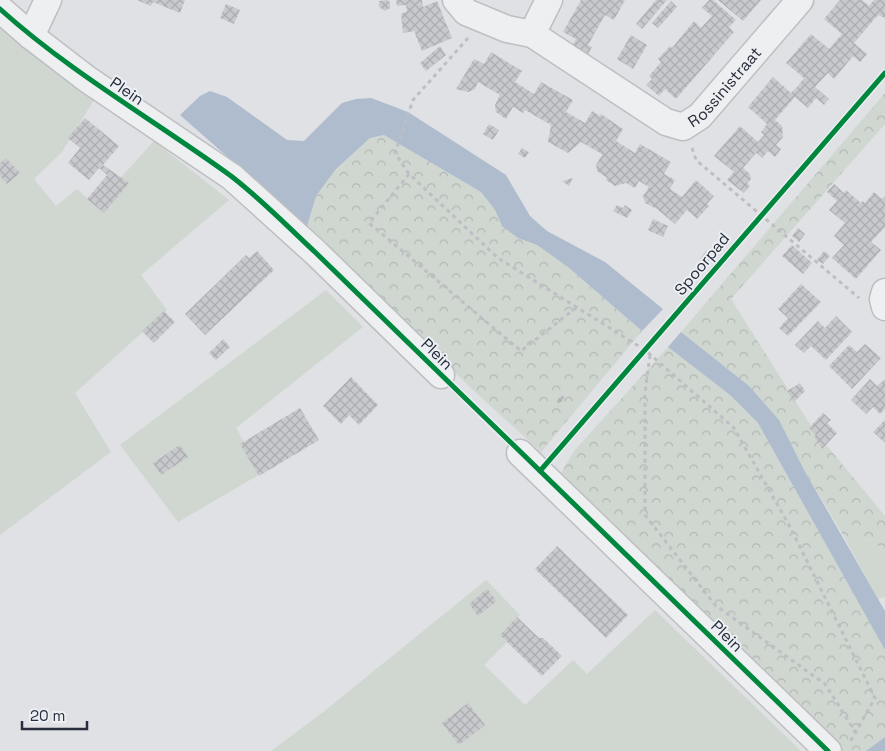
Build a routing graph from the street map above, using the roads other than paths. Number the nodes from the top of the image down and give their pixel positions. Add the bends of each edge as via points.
1 (48, 0) edge
2 (456, 0) edge
3 (549, 0) edge
4 (800, 0) edge
5 (0, 8) edge
6 (532, 34) junction
7 (30, 36) junction
8 (441, 375) dead end
9 (520, 453) dead end
10 (828, 751) edge

1 - 7 street
2 - 6 street, Rossinistraat via 466,12 507,29
3 - 6 street
4 - 6 street, Rossinistraat via 700,116 684,126 666,122
5 - 7 street, Plein
7 - 8 street, Plein via 87,79 232,177 316,252
9 - 10 street, Plein

